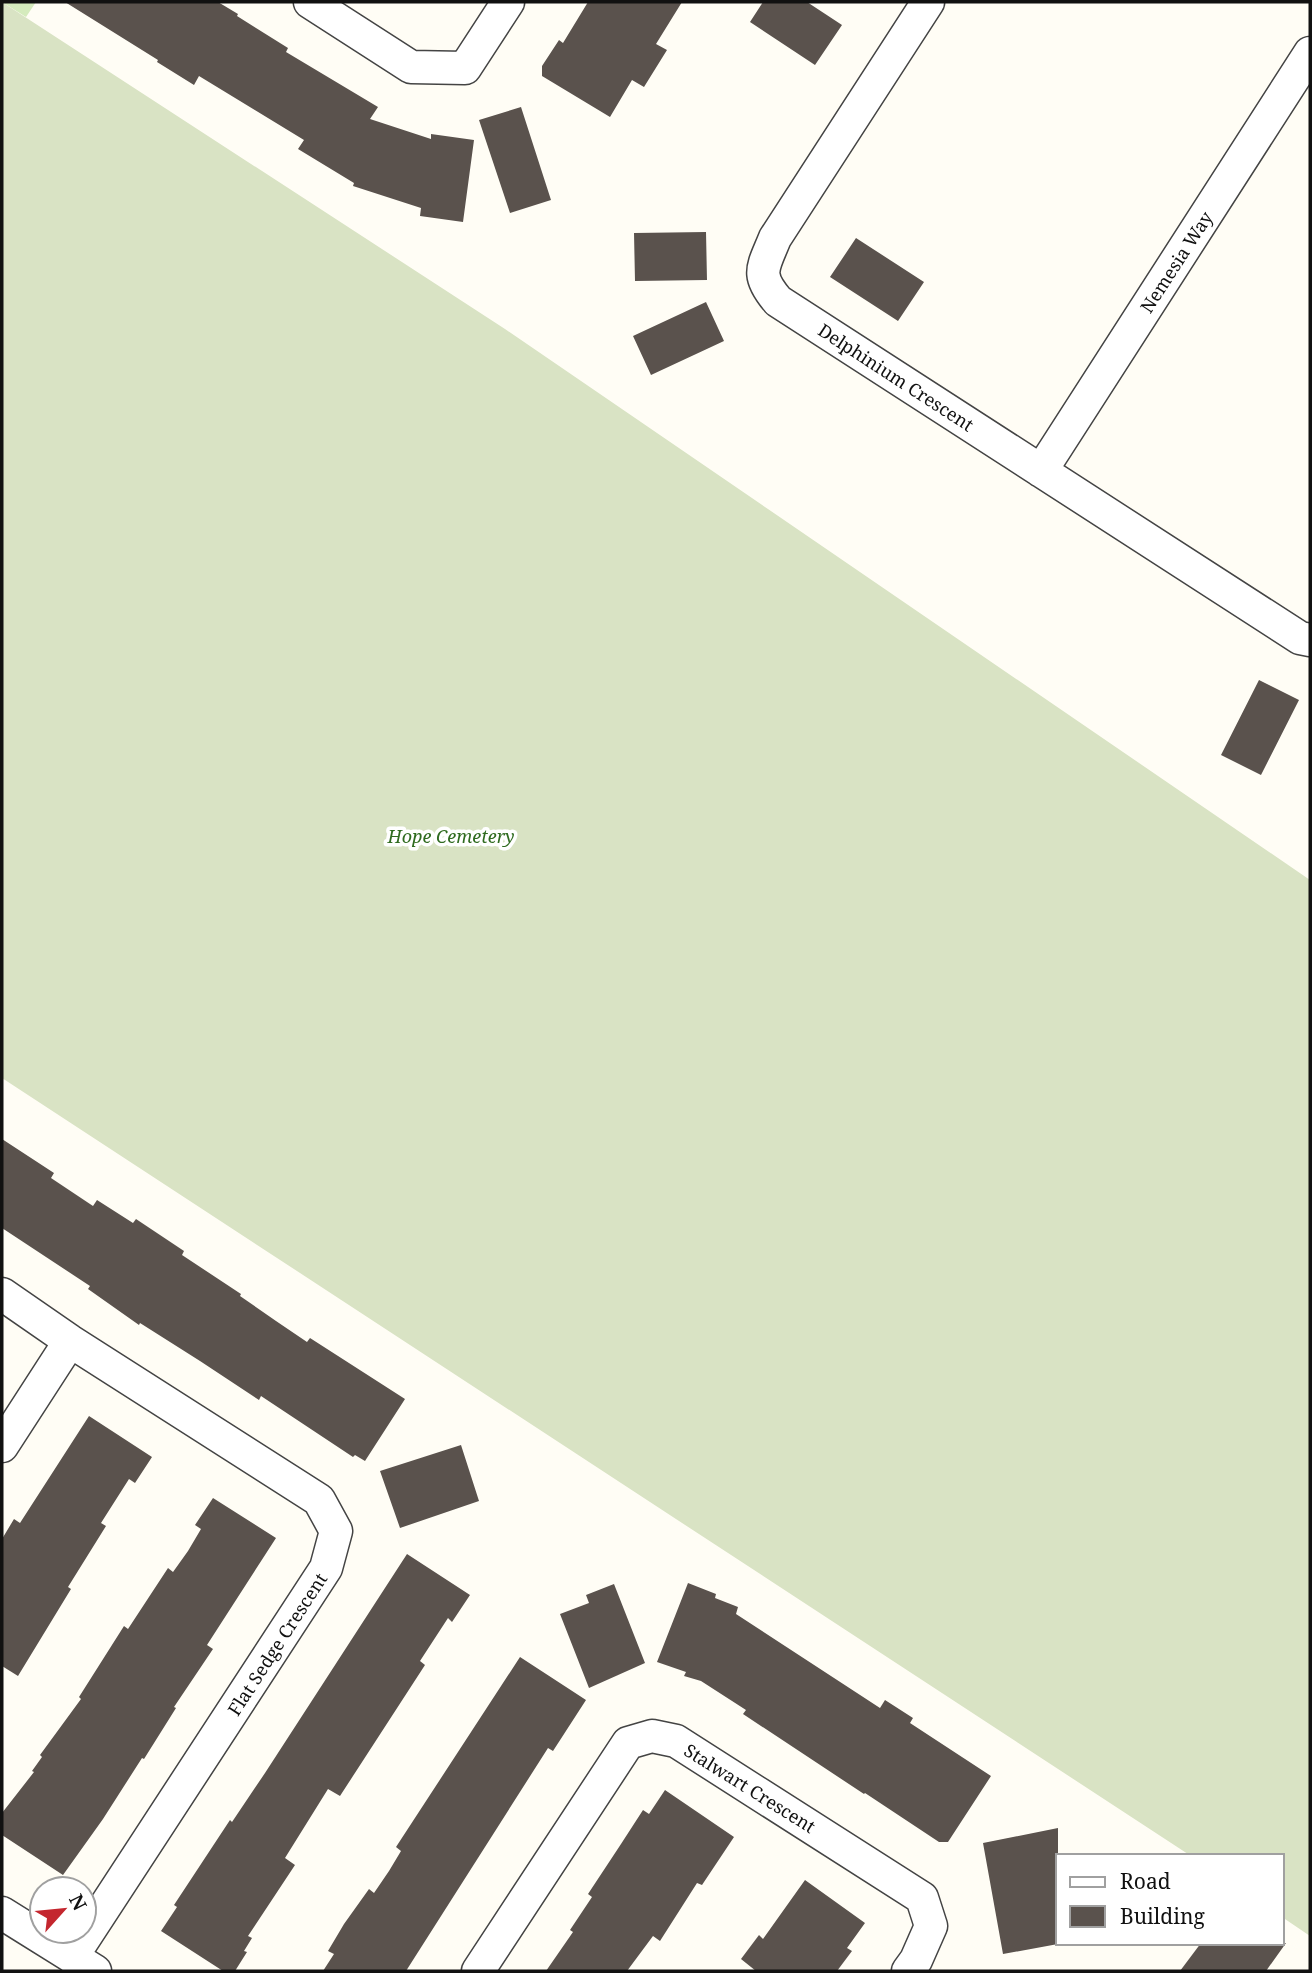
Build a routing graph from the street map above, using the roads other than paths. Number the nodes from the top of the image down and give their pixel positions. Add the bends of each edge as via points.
1 (310, 2) edge
2 (508, 2) edge
3 (928, 2) edge
4 (1310, 52) edge
5 (1041, 471) junction
6 (1310, 640) edge
7 (2, 1294) edge
8 (70, 1341) junction
9 (2, 1446) edge
10 (2, 1913) edge
11 (83, 1964) edge
12 (478, 1971) edge
13 (908, 1971) edge

1 - 2 street via 411,66 465,68
3 - 5 street, Delphinium Crescent via 775,238 762,270 766,286 778,301
4 - 5 street, Nemesia Way
5 - 6 street, Delphinium Crescent via 1300,638
7 - 8 street, Flat Sedge Crescent
8 - 9 street
8 - 11 street, Flat Sedge Crescent via 319,1500 336,1531 326,1568
10 - 11 street
12 - 13 street, Stalwart Crescent via 628,1743 652,1736 676,1741 922,1898 931,1926

